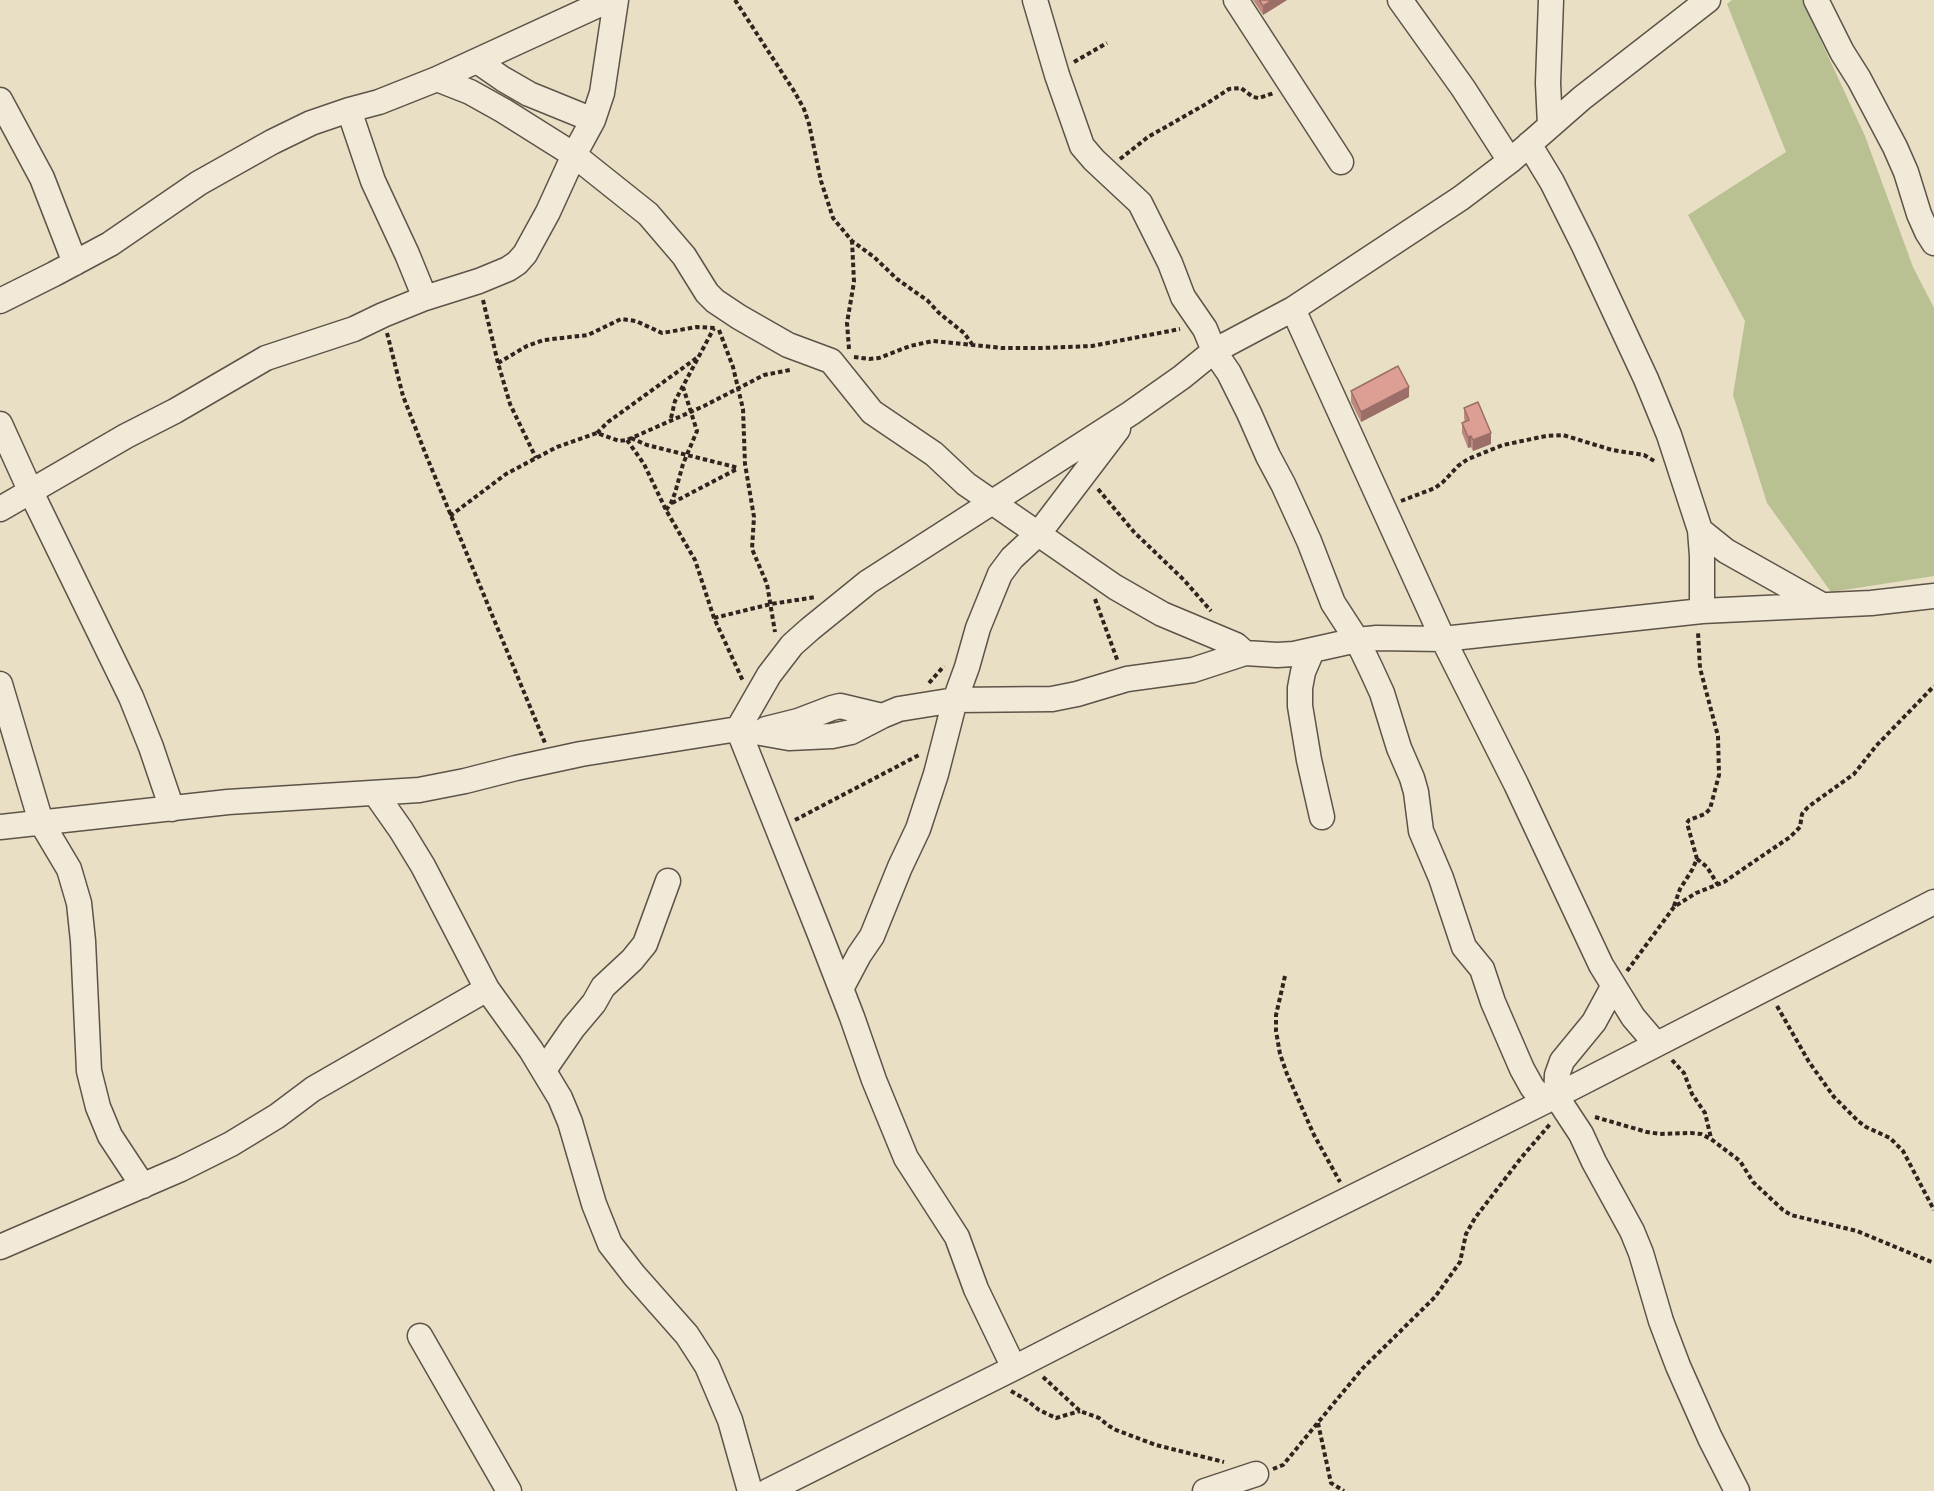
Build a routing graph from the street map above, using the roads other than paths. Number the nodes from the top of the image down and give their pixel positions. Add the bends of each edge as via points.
1 (609, 0) edge
2 (616, 0) edge
3 (1035, 0) edge
4 (1236, 0) edge
5 (1400, 0) edge
6 (1551, 0) edge
7 (1708, 0) edge
8 (1816, 0) edge
9 (477, 61) junction
10 (437, 79) junction
11 (0, 99) edge
12 (349, 110) junction
13 (593, 120) junction
14 (1550, 125) junction
15 (1529, 144) junction
16 (574, 155) junction
17 (1510, 161) junction
18 (1341, 162) dead end
19 (1934, 243) edge
20 (75, 263) junction
21 (425, 298) junction
22 (0, 301) edge
23 (1293, 309) junction
24 (1209, 340) junction
25 (1131, 413) junction
26 (0, 424) edge
27 (30, 490) junction
28 (993, 501) junction
29 (0, 509) edge
30 (1700, 530) junction
31 (1039, 533) junction
32 (1934, 596) edge
33 (1822, 605) junction
34 (1702, 611) junction
35 (1443, 639) junction
36 (1357, 640) junction
37 (1312, 651) junction
38 (1245, 653) junction
39 (0, 684) edge
40 (955, 700) junction
41 (747, 724) junction
42 (375, 793) junction
43 (172, 809) junction
44 (1322, 817) dead end
45 (41, 822) junction
46 (0, 827) edge
47 (668, 881) dead end
48 (1934, 902) edge
49 (1614, 987) junction
50 (487, 989) junction
51 (841, 989) junction
52 (1656, 1044) junction
53 (544, 1070) junction
54 (1554, 1102) junction
55 (143, 1186) junction
56 (0, 1247) edge
57 (420, 1336) dead end
58 (1012, 1369) junction
59 (1256, 1474) road end
60 (508, 1491) edge
61 (750, 1491) edge
62 (769, 1491) edge
63 (1205, 1491) edge
64 (1737, 1491) edge

1 - 9 street
2 - 13 street via 602,93
3 - 24 street via 1082,147 1140,203
4 - 18 street
5 - 17 street
6 - 14 street
7 - 14 street
8 - 19 street via 1895,147
9 - 10 street
9 - 13 street via 529,94
10 - 12 street
10 - 16 street via 487,101
11 - 20 street via 42,178
12 - 20 street via 310,123 237,160
12 - 21 street via 373,181
13 - 16 street
14 - 15 street
15 - 17 street
15 - 30 street via 1620,320 1669,435
16 - 21 street via 517,263
16 - 28 street via 648,214 715,301 788,345 831,361 872,412
17 - 23 street
20 - 22 street
21 - 27 street via 345,332 266,358
23 - 24 street
23 - 35 street
24 - 25 street via 1182,377
24 - 36 street via 1249,412 1310,541 1333,603
25 - 28 street
25 - 31 street
26 - 27 street
27 - 29 street
27 - 43 street via 130,697
28 - 31 street
28 - 41 street via 896,562 810,629 777,662
30 - 33 street via 1736,557
30 - 34 street
31 - 38 street via 1138,601 1236,645
31 - 40 street via 1000,574
32 - 33 street
33 - 34 street
34 - 35 street
35 - 36 street
35 - 49 street
36 - 37 street
36 - 54 street via 1382,693 1412,778 1421,831 1464,947 1482,969 1532,1087
37 - 38 street
37 - 44 street via 1303,672 1300,706
38 - 40 street via 1193,670 1127,679 1052,699
39 - 45 street
40 - 41 street via 899,709 851,732 832,736 789,738
40 - 51 street via 918,829 872,936
41 - 42 street via 581,754 419,790
41 - 51 street via 778,828
42 - 43 street
42 - 50 street via 423,866
43 - 45 street
45 - 46 street
45 - 55 street via 69,869 79,903 89,1071 98,1107 110,1136
47 - 53 street via 645,944 603,987
48 - 52 street
49 - 52 street
49 - 54 street via 1594,1022 1562,1061
50 - 53 street
50 - 55 street via 313,1089 231,1144
51 - 58 street via 906,1158 957,1237
52 - 54 street
53 - 61 street via 570,1122 610,1244 687,1335 707,1366 730,1420
54 - 58 street via 1350,1198
54 - 64 street via 1581,1134 1632,1231 1678,1366
55 - 56 street
57 - 60 street
58 - 62 street
59 - 63 street

